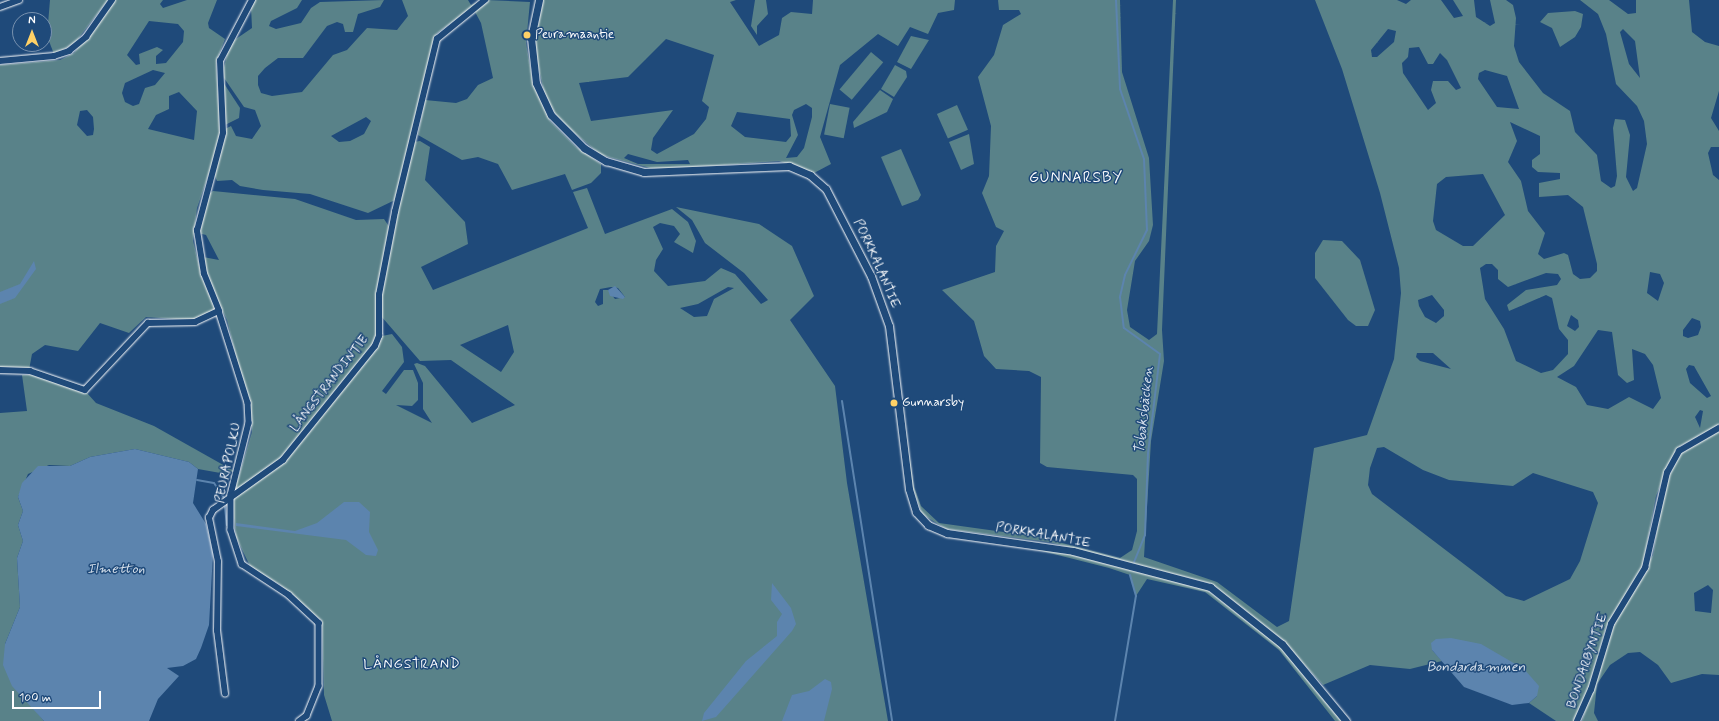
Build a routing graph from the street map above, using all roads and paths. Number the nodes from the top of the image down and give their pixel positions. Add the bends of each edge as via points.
1 (19, 0) edge
2 (112, 0) edge
3 (252, 0) edge
4 (485, 0) edge
5 (539, 0) edge
6 (0, 7) edge
7 (0, 61) edge
8 (220, 310) junction
9 (0, 370) edge
10 (1719, 428) edge
11 (231, 495) junction
12 (225, 694) dead end
13 (300, 721) edge
14 (1346, 721) edge
15 (1577, 721) edge

1 - 6 street
2 - 7 street via 86,37 69,51 54,56
3 - 8 street, PEURAPOLKU via 220,61 223,133 197,231 204,274
4 - 11 street, LÅNGSTRANDINTIE via 437,39 395,212 379,295 379,336 375,346 283,460
5 - 14 street, PORKKALANTIE via 531,38 536,83 551,115 584,148 606,161 644,172 789,166 810,174 826,189 870,276 890,326 909,489 916,512 928,525 947,533 1073,551 1210,587 1282,644
8 - 9 street via 195,322 148,323 85,390 30,371
8 - 11 street, PEURAPOLKU via 248,403 244,454
10 - 15 street, BONDARBYNTIE via 1679,452 1667,473 1645,568 1610,624 1592,690
11 - 12 street, LÅNGSTRANDINTIE via 212,510 209,518 218,562 217,631
11 - 13 street, PEURAPOLKU via 231,530 242,564 289,595 319,623 319,686 307,716

